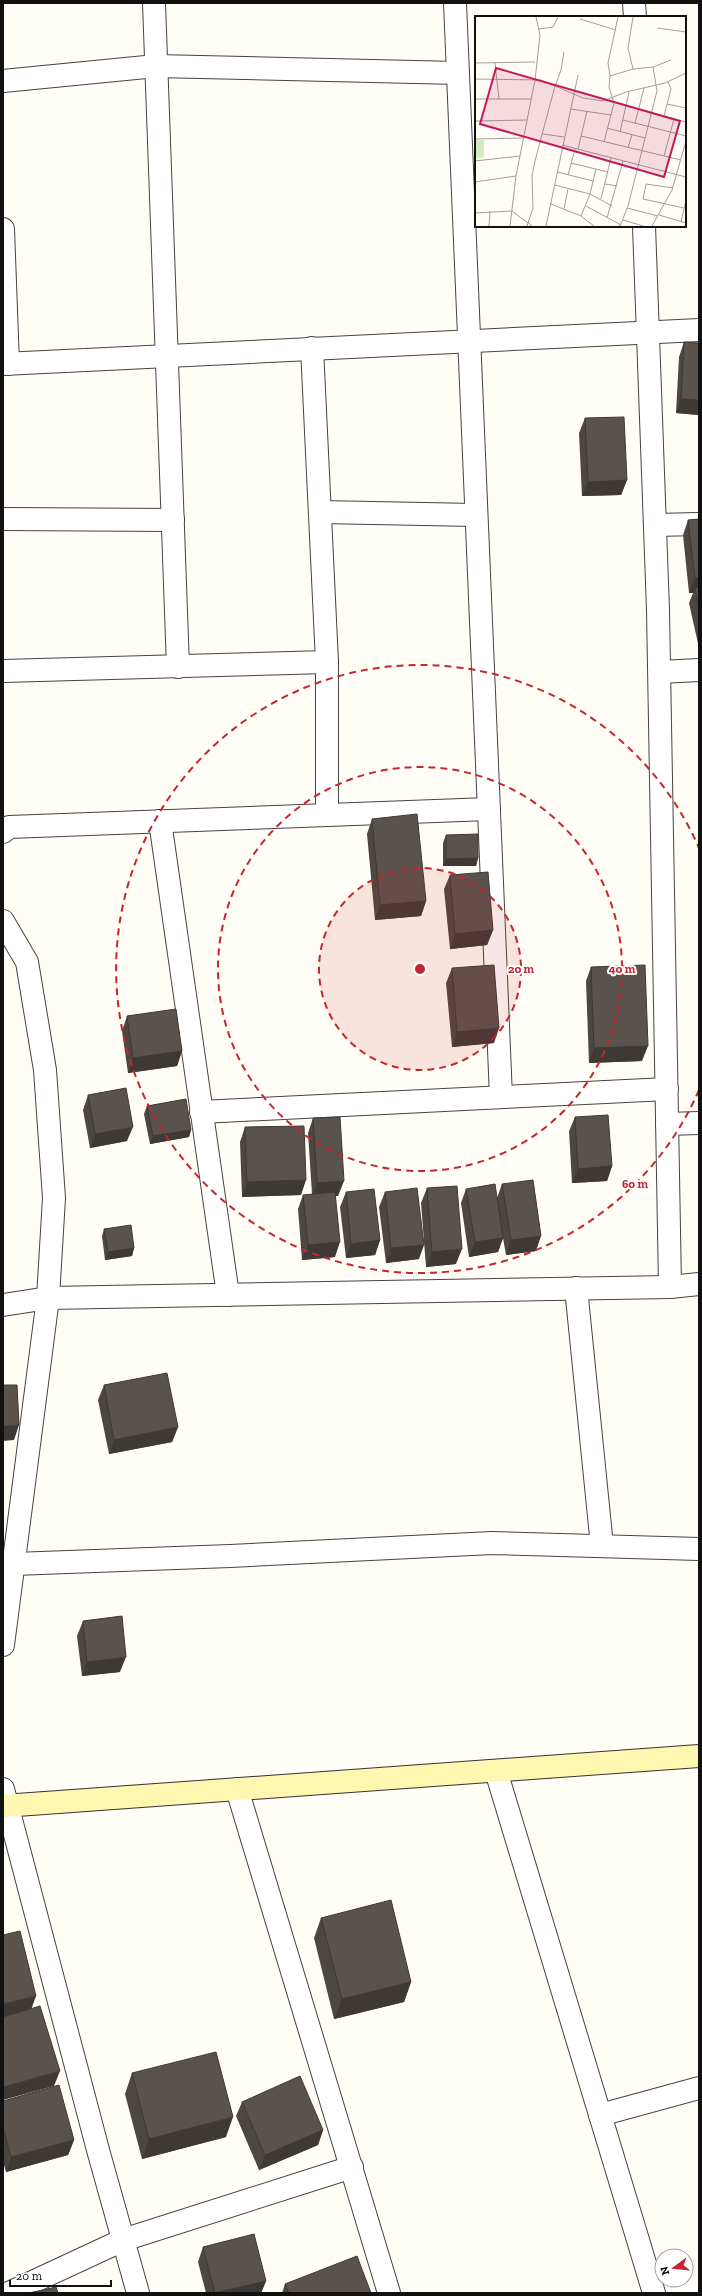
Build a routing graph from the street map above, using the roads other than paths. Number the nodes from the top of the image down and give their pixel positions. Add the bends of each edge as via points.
1 (154, 3) edge
2 (455, 3) edge
3 (634, 3) edge
4 (635, 16) edge
5 (156, 66) junction
6 (458, 73) junction
7 (3, 81) edge
8 (644, 227) edge
9 (3, 229) edge
10 (699, 330) edge
11 (648, 331) junction
12 (468, 340) junction
13 (312, 348) junction
14 (168, 355) junction
15 (6, 364) edge
16 (320, 512) junction
17 (476, 516) junction
18 (3, 519) edge
19 (173, 520) junction
20 (699, 524) edge
21 (655, 525) junction
22 (327, 662) junction
23 (178, 667) junction
24 (699, 670) edge
25 (3, 671) edge
26 (660, 672) junction
27 (489, 809) junction
28 (327, 815) junction
29 (160, 821) junction
30 (3, 832) edge
31 (3, 921) edge
32 (667, 1089) junction
33 (501, 1097) junction
34 (201, 1112) junction
35 (699, 1123) edge
36 (667, 1124) junction
37 (699, 1284) edge
38 (670, 1287) junction
39 (576, 1288) junction
40 (228, 1295) junction
41 (48, 1298) junction
42 (3, 1305) edge
43 (602, 1546) junction
44 (699, 1549) edge
45 (9, 1563) edge
46 (3, 1645) edge
47 (699, 1756) edge
48 (496, 1771) junction
49 (237, 1789) junction
50 (4, 1800) edge
51 (699, 2088) edge
52 (600, 2115) junction
53 (352, 2167) junction
54 (123, 2240) junction
55 (9, 2293) edge
56 (138, 2293) edge
57 (389, 2293) edge
58 (654, 2293) edge

1 - 5 street
2 - 6 street
3 - 4 street
5 - 6 street
5 - 7 street
5 - 14 street
6 - 12 street
8 - 11 street
9 - 15 street
10 - 11 street
11 - 12 street
11 - 21 street
12 - 13 street
12 - 17 street
13 - 14 street
13 - 16 street
14 - 15 street
14 - 19 street
16 - 17 street
16 - 22 street
17 - 27 street
18 - 19 street
19 - 23 street
20 - 21 street
21 - 26 street
22 - 23 street
22 - 28 street
23 - 25 street
24 - 26 street
26 - 32 street
27 - 28 street
27 - 33 street
28 - 29 street
29 - 30 street via 9,827
29 - 34 street
31 - 41 street via 27,962 45,1070 54,1198
32 - 33 street
32 - 36 street
33 - 34 street
34 - 40 street
35 - 36 street
36 - 38 street
37 - 38 street
38 - 39 street
39 - 40 street
39 - 43 street
40 - 41 street
41 - 42 street
41 - 45 street
43 - 44 street
43 - 45 street via 492,1543 230,1556
45 - 46 street
47 - 48 street
48 - 49 street
48 - 52 street
49 - 50 street
49 - 53 street
50 - 54 street
51 - 52 street
52 - 58 street
53 - 54 street
53 - 57 street
54 - 55 street
54 - 56 street

